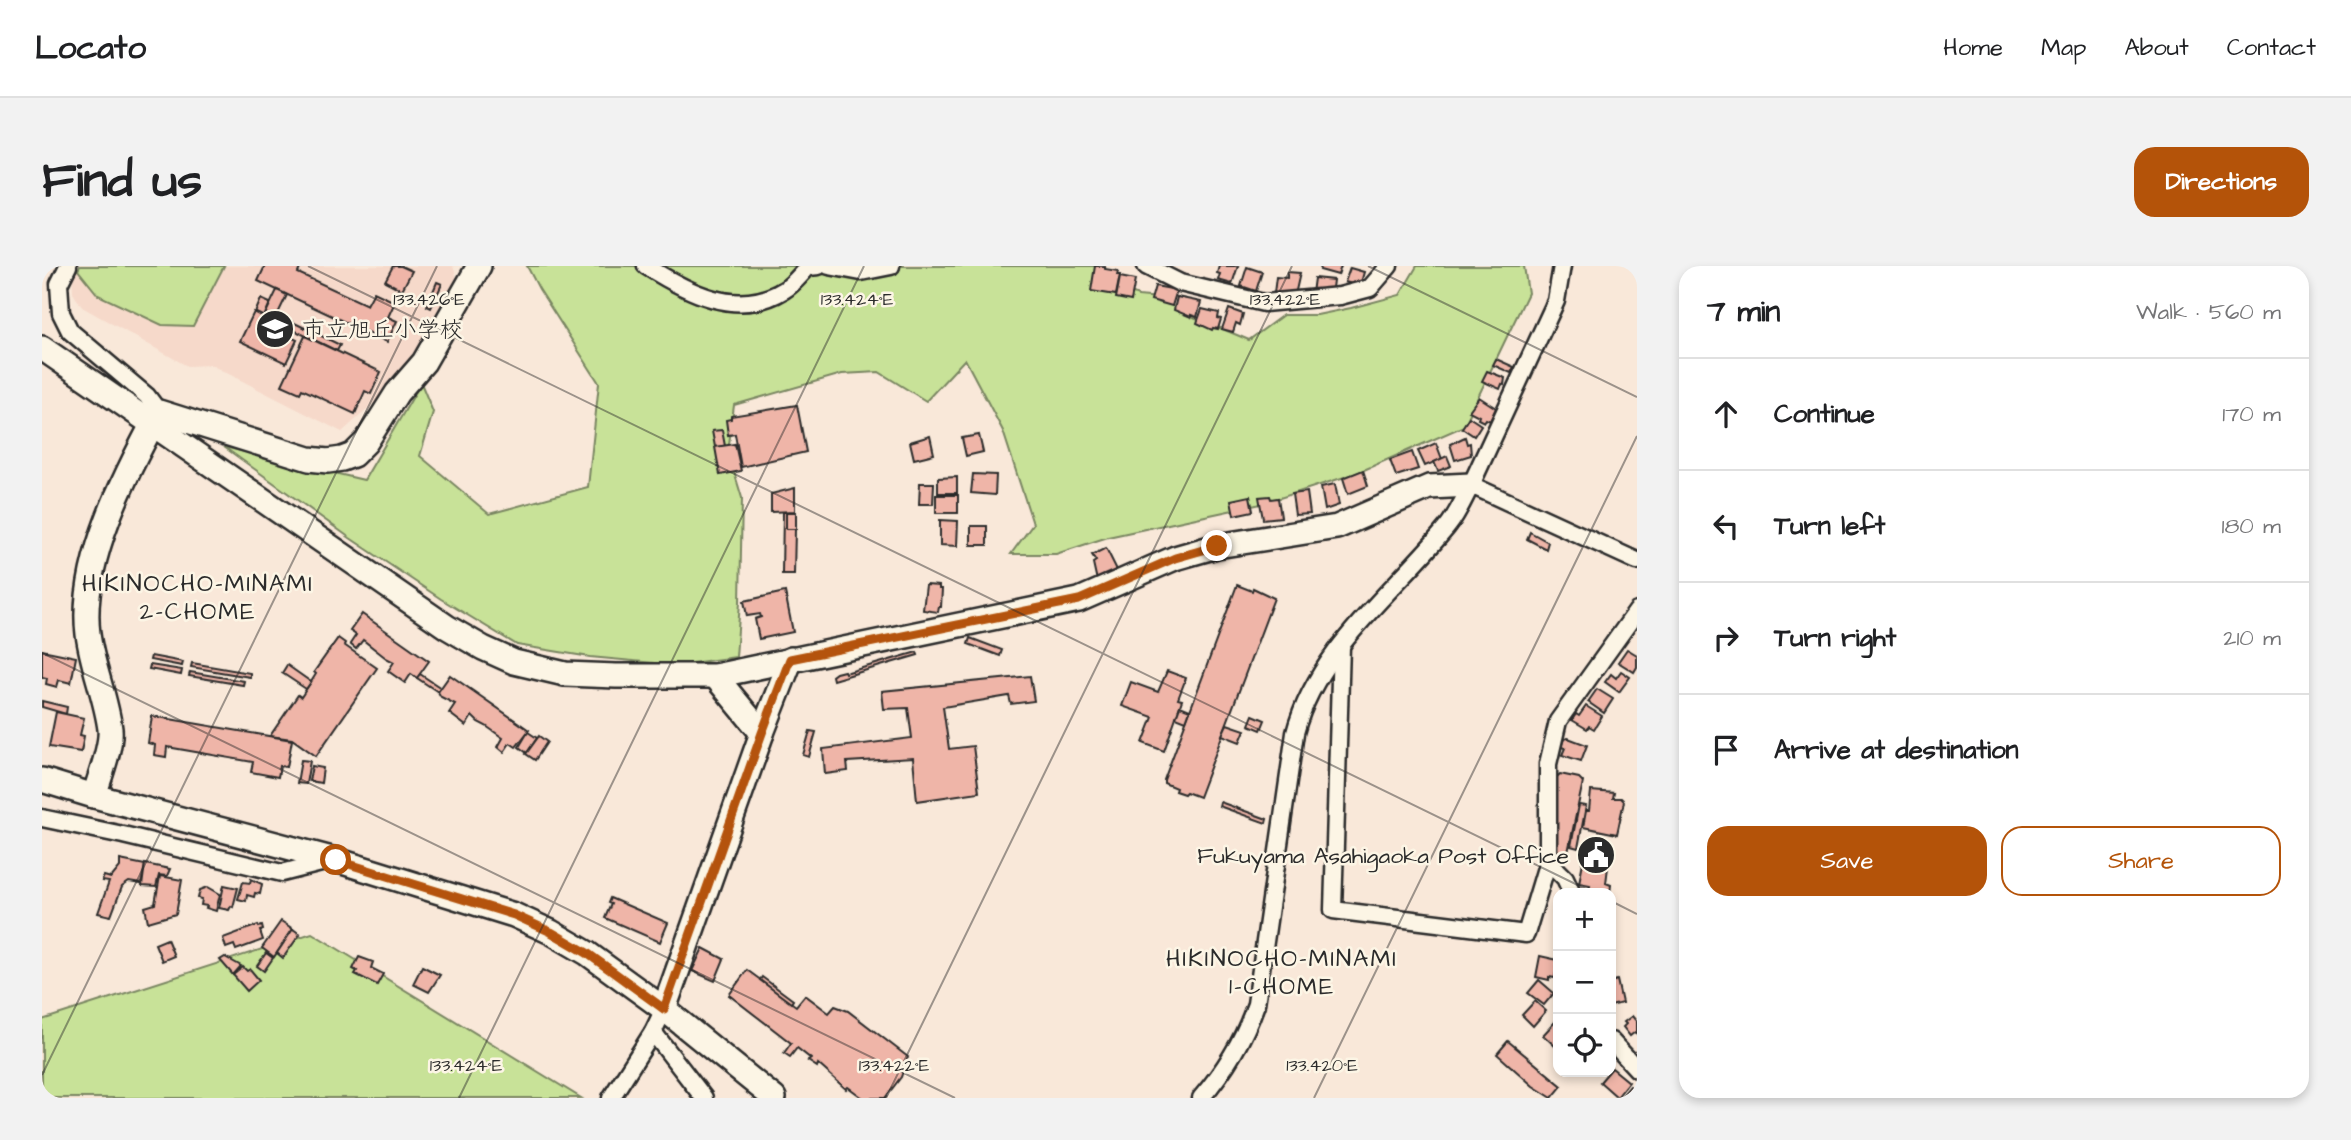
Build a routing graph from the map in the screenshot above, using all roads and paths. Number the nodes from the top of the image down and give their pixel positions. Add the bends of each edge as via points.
1 (68, 266) edge
2 (479, 266) edge
3 (646, 266) edge
4 (819, 266) edge
5 (829, 266) edge
6 (891, 266) edge
7 (1146, 266) edge
8 (1389, 266) edge
9 (1562, 266) edge
10 (42, 348) edge
11 (156, 417) junction
12 (1471, 485) junction
13 (1637, 561) edge
14 (1637, 611) edge
15 (1341, 646) junction
16 (790, 659) junction
17 (715, 676) junction
18 (762, 733) junction
19 (42, 780) edge
20 (93, 796) junction
21 (42, 818) edge
22 (336, 860) junction
23 (1548, 861) junction
24 (1570, 888) edge
25 (664, 1009) junction
26 (653, 1031) junction
27 (1616, 1046) edge
28 (1637, 1069) edge
29 (611, 1098) edge
30 (704, 1098) edge
31 (774, 1098) edge
32 (1201, 1098) edge

1 - 11 street via 59,284 61,313 70,331 148,396
2 - 11 street via 424,362 353,455 328,461 309,459
3 - 4 street via 696,295 729,303 764,299 786,289 808,267
5 - 6 street via 861,272
7 - 8 street via 1180,283 1264,303 1340,296 1370,288
9 - 12 street via 1556,301
10 - 11 street
11 - 17 street via 447,627 483,648 514,662 565,674
11 - 20 street via 110,513 87,599 88,634 110,731
12 - 13 street
12 - 15 street via 1449,525
12 - 16 street via 1429,487 1337,527 1217,546 1175,558 1079,600
14 - 23 street via 1558,721 1548,764
15 - 23 street via 1334,910 1526,934
15 - 32 street via 1323,669 1295,733 1256,1004 1246,1032
16 - 17 street
16 - 18 street
17 - 18 street
18 - 25 street
19 - 20 street
20 - 22 street
21 - 22 street via 282,873
22 - 25 street via 514,915 587,953
23 - 24 street
25 - 26 street
25 - 31 street
26 - 29 street
26 - 30 street
27 - 28 street

